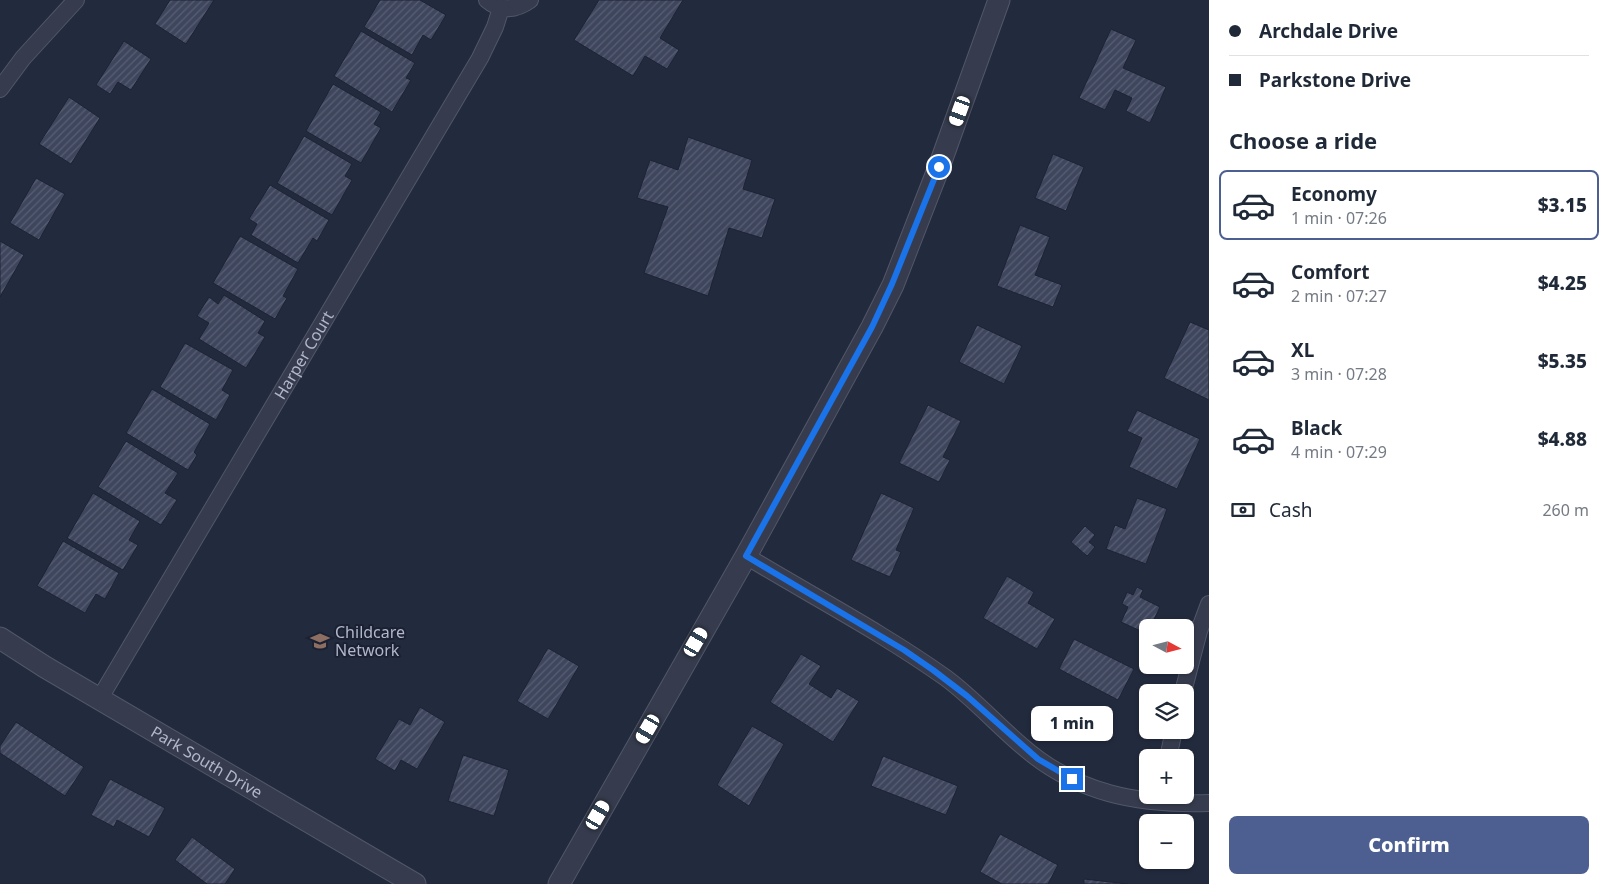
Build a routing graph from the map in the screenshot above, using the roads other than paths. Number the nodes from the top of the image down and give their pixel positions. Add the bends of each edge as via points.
1 (76, 0) edge
2 (530, 0) edge
3 (999, 0) edge
4 (494, 4) edge
5 (0, 89) edge
6 (746, 556) junction
7 (1209, 604) edge
8 (3, 645) edge
9 (1185, 684) edge
10 (100, 698) junction
11 (1139, 797) edge
12 (1194, 802) edge
13 (1209, 803) edge
14 (415, 884) edge
15 (559, 884) edge

1 - 5 street via 23,58
2 - 4 street, Harper Court via 511,9
3 - 6 street via 939,167 892,284 872,327
4 - 10 street, Harper Court via 495,27 480,58
6 - 11 street via 926,665 954,685 1038,759 1090,788 1122,797
6 - 15 street
7 - 9 street
8 - 10 street, Park South Drive
10 - 14 street, Park South Drive
12 - 13 street

